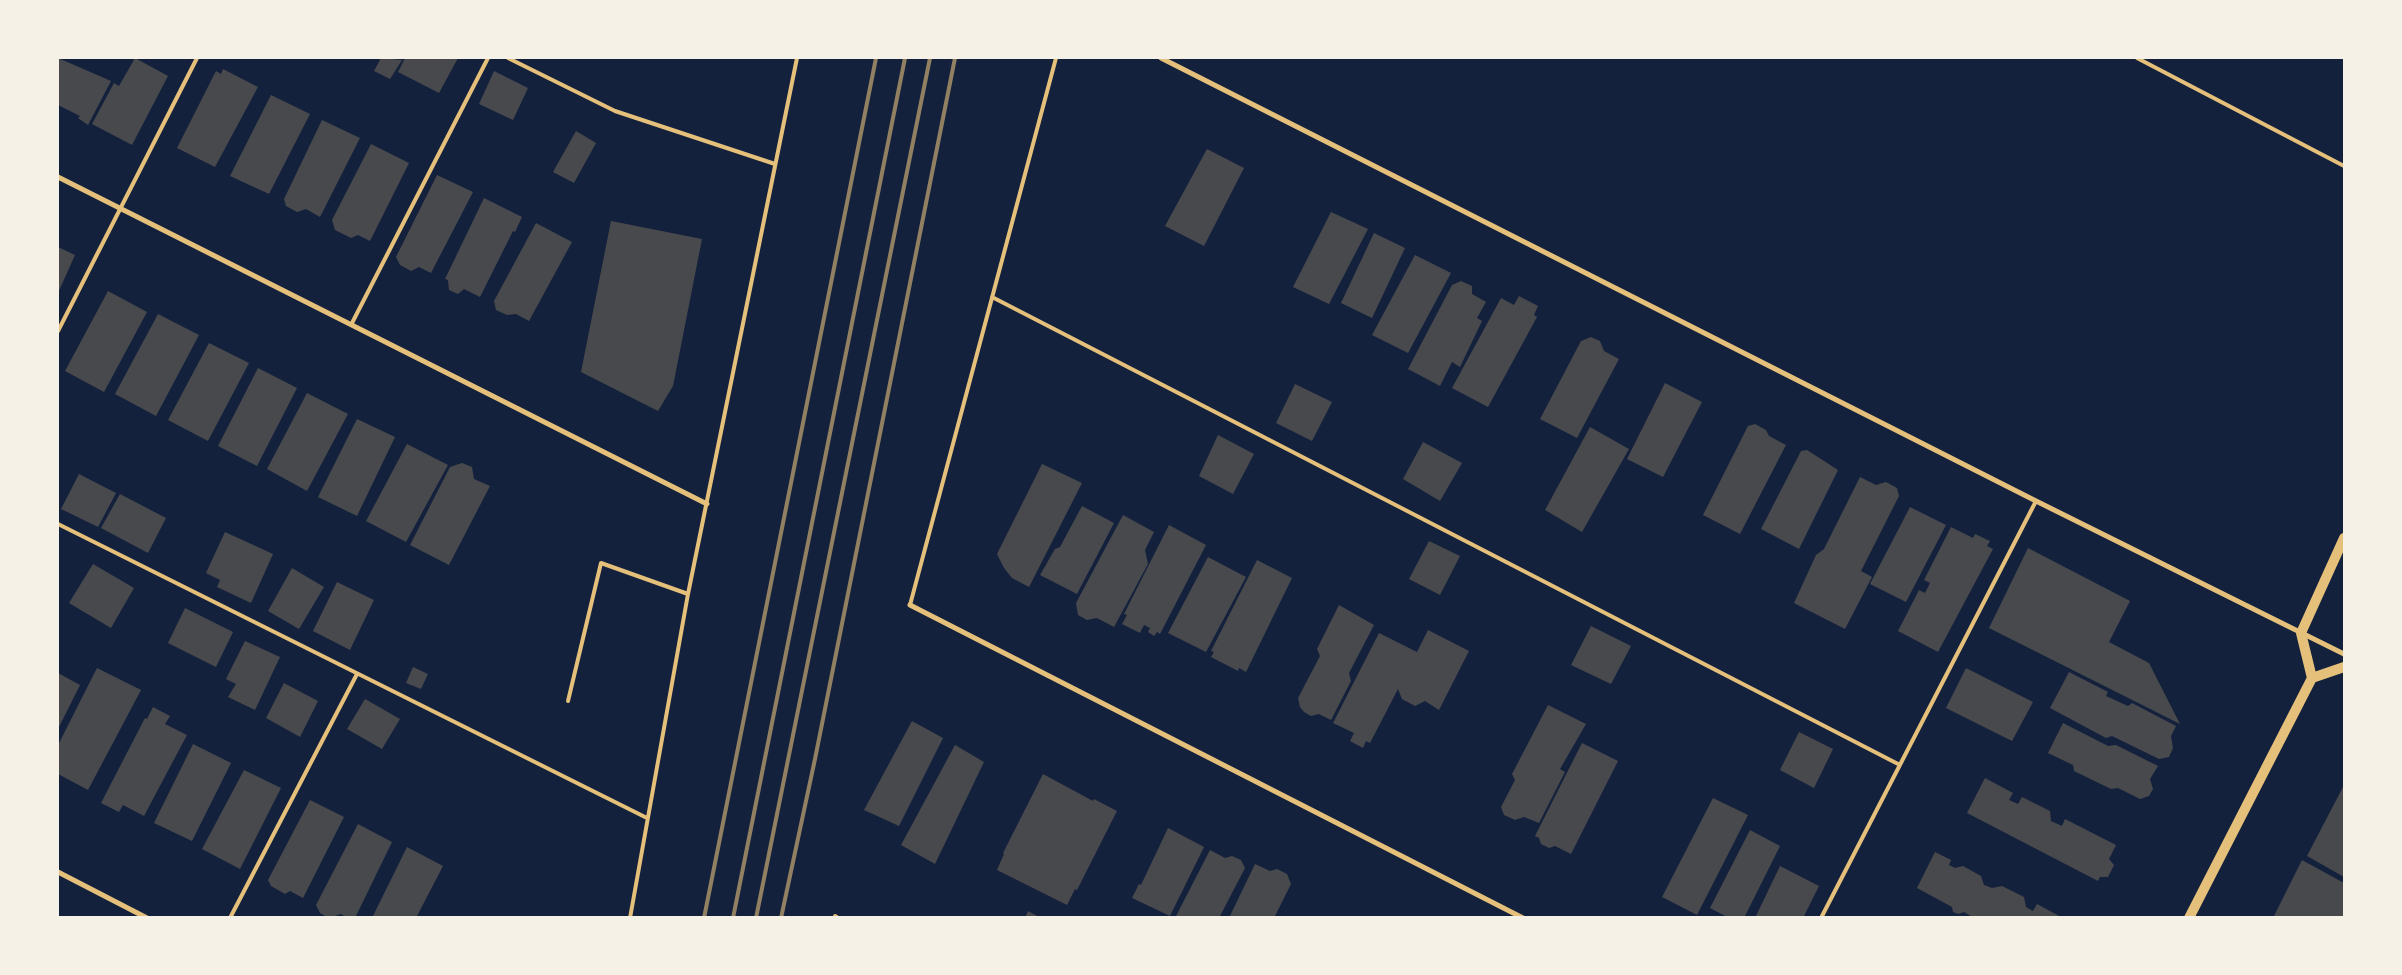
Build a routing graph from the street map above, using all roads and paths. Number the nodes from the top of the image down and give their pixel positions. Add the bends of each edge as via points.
1 (197, 58) edge
2 (488, 58) edge
3 (508, 58) edge
4 (797, 58) edge
5 (1056, 58) edge
6 (1161, 58) edge
7 (2137, 58) edge
8 (775, 164) junction
9 (2344, 166) edge
10 (58, 178) edge
11 (120, 209) junction
12 (992, 298) junction
13 (352, 325) junction
14 (58, 331) edge
15 (2036, 501) junction
16 (707, 504) junction
17 (58, 524) edge
18 (2344, 538) edge
19 (688, 594) junction
20 (910, 605) joint
21 (2301, 633) junction
22 (2344, 654) edge
23 (2344, 667) edge
24 (357, 674) junction
25 (2312, 678) junction
26 (568, 701) dead end
27 (1900, 765) junction
28 (647, 818) junction
29 (58, 872) edge
30 (146, 918) edge
31 (230, 918) edge
32 (630, 918) edge
33 (1523, 918) edge
34 (1821, 918) edge
35 (2189, 918) edge

1 - 11 lane
2 - 13 lane
3 - 8 lane via 615,111
4 - 8 lane
5 - 12 lane
6 - 15 street
7 - 9 lane
8 - 16 lane
10 - 11 street
11 - 13 street
11 - 14 lane
12 - 20 lane
12 - 27 lane
13 - 16 street
15 - 21 street
15 - 27 lane
16 - 19 lane
17 - 24 lane
18 - 21 main road
19 - 26 lane via 601,563
19 - 28 lane
20 - 33 street
21 - 22 street
21 - 25 main road
23 - 25 main road
24 - 28 lane
24 - 31 lane
25 - 35 main road
27 - 34 lane
28 - 32 lane
29 - 30 street

